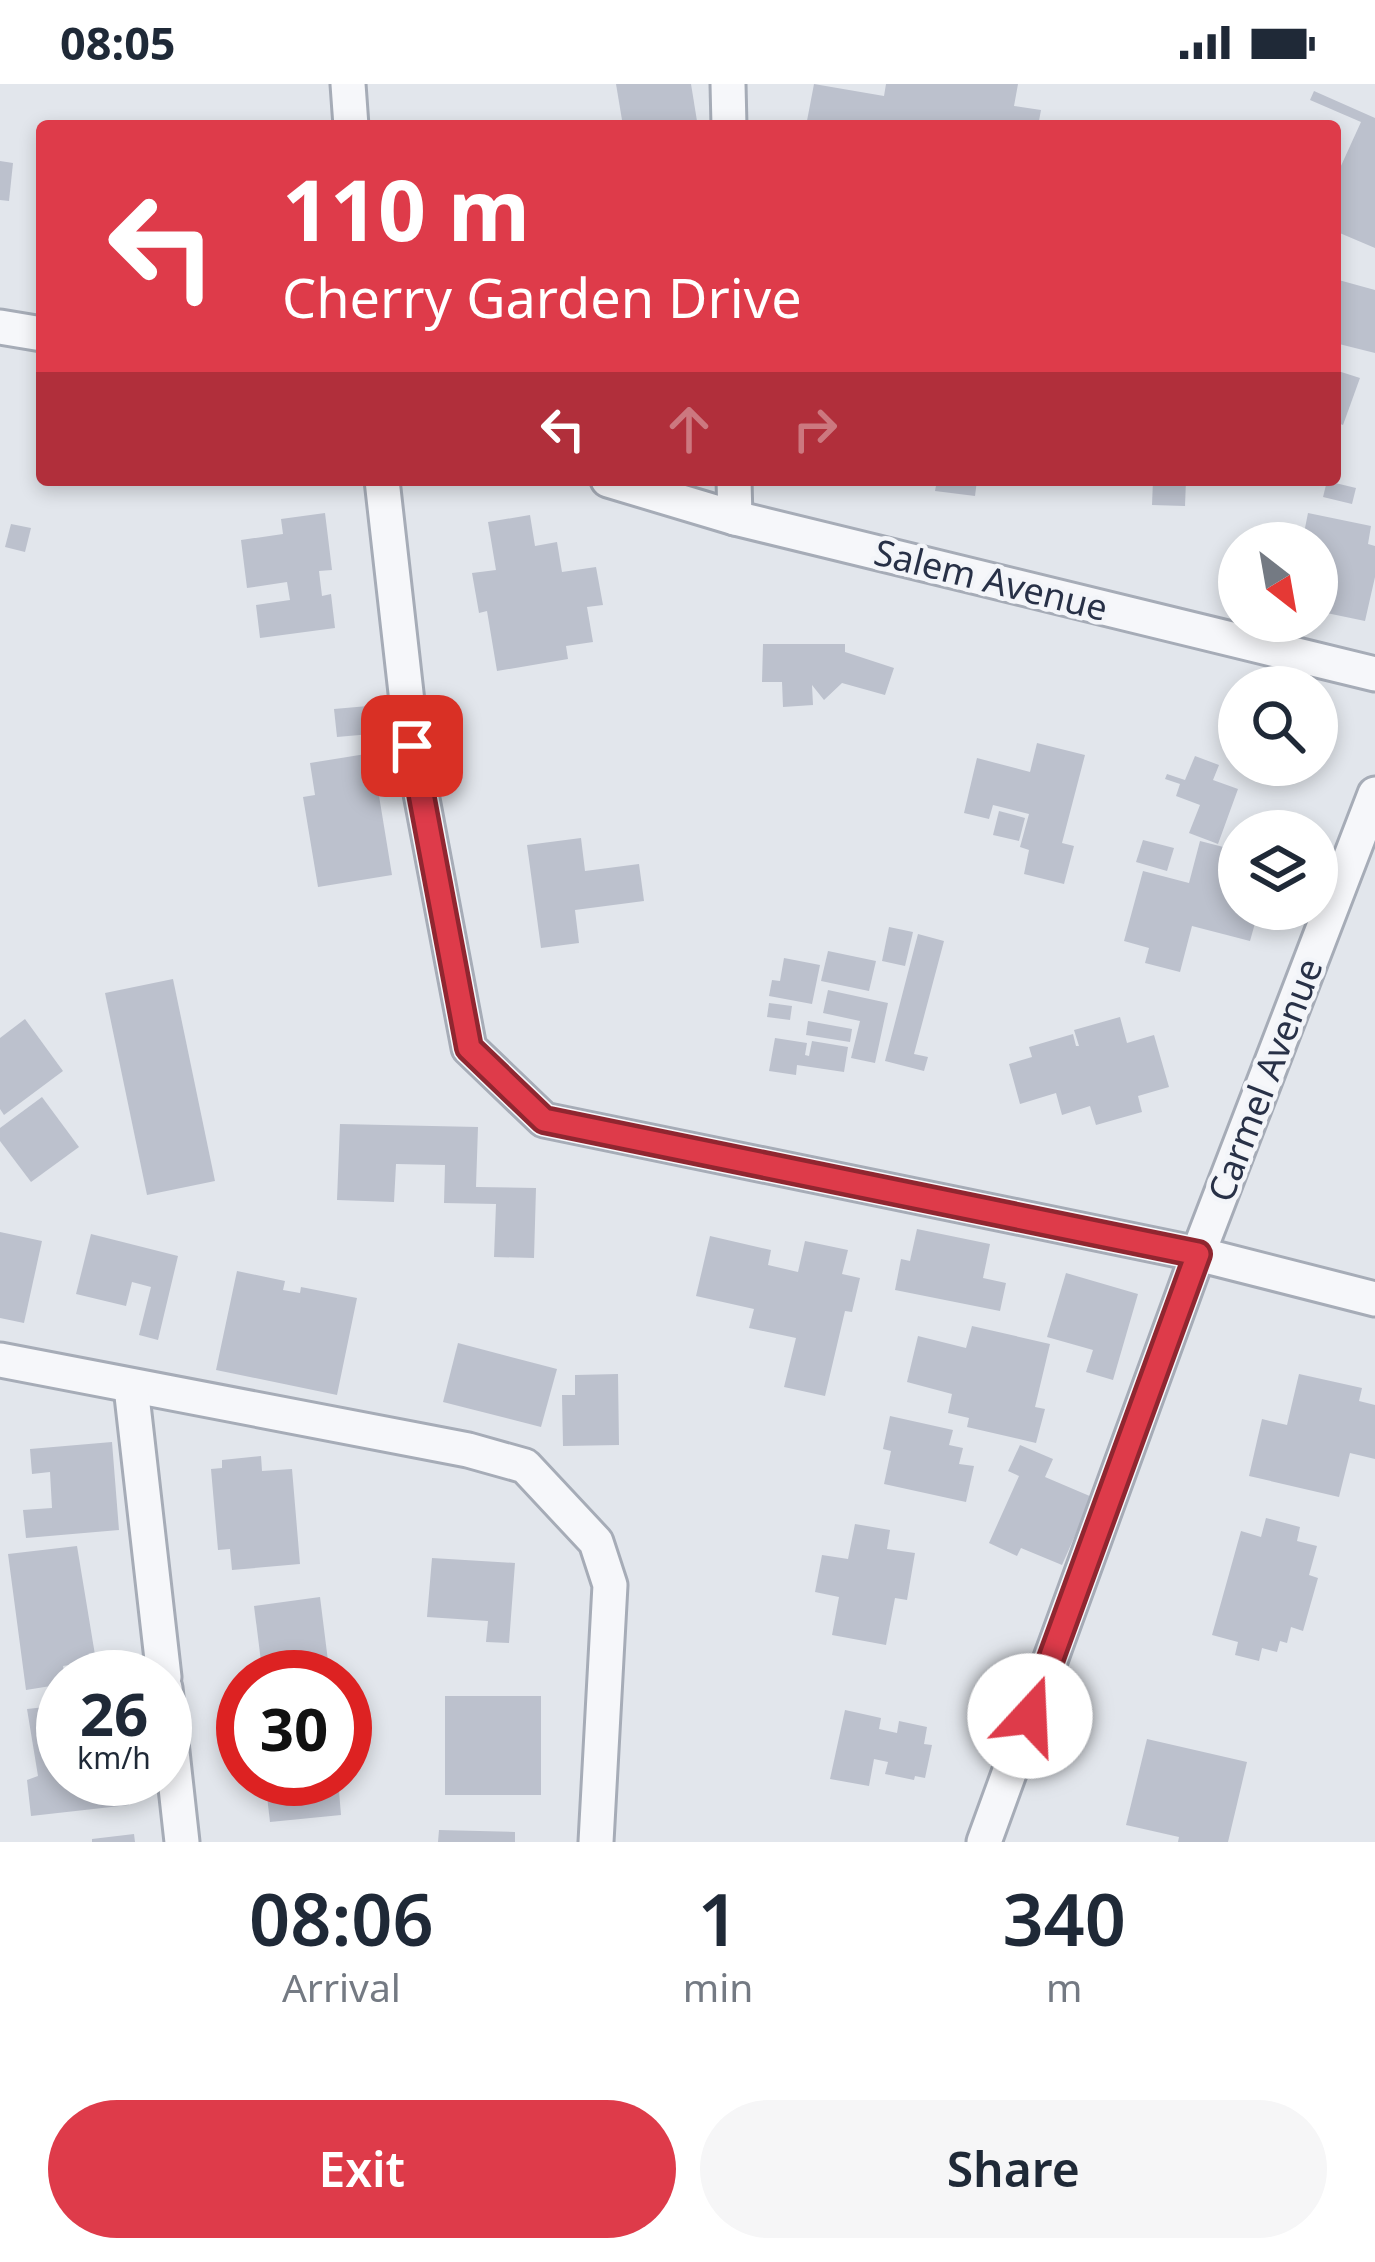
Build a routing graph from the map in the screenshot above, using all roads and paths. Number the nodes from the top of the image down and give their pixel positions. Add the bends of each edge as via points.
1 (347, 84) edge
2 (728, 84) edge
3 (350, 120) edge
4 (729, 120) edge
5 (0, 327) edge
6 (36, 333) edge
7 (383, 486) edge
8 (628, 486) edge
9 (734, 486) edge
10 (735, 518) junction
11 (1375, 674) edge
12 (1375, 794) edge
13 (1198, 1254) junction
14 (1375, 1299) edge
15 (0, 1360) edge
16 (130, 1387) junction
17 (161, 1650) edge
18 (178, 1806) edge
19 (182, 1842) edge
20 (596, 1842) edge
21 (984, 1842) edge

1 - 3 street
2 - 4 street
5 - 6 street
7 - 13 street via 412,746 469,1048 544,1120
8 - 10 street, Salem Avenue
9 - 10 street
10 - 11 street, Salem Avenue
12 - 13 street, Carmel Avenue
13 - 14 street
13 - 21 street, Carmel Avenue
15 - 16 street
16 - 17 street
16 - 20 street via 525,1466 596,1542 610,1585
18 - 19 street

